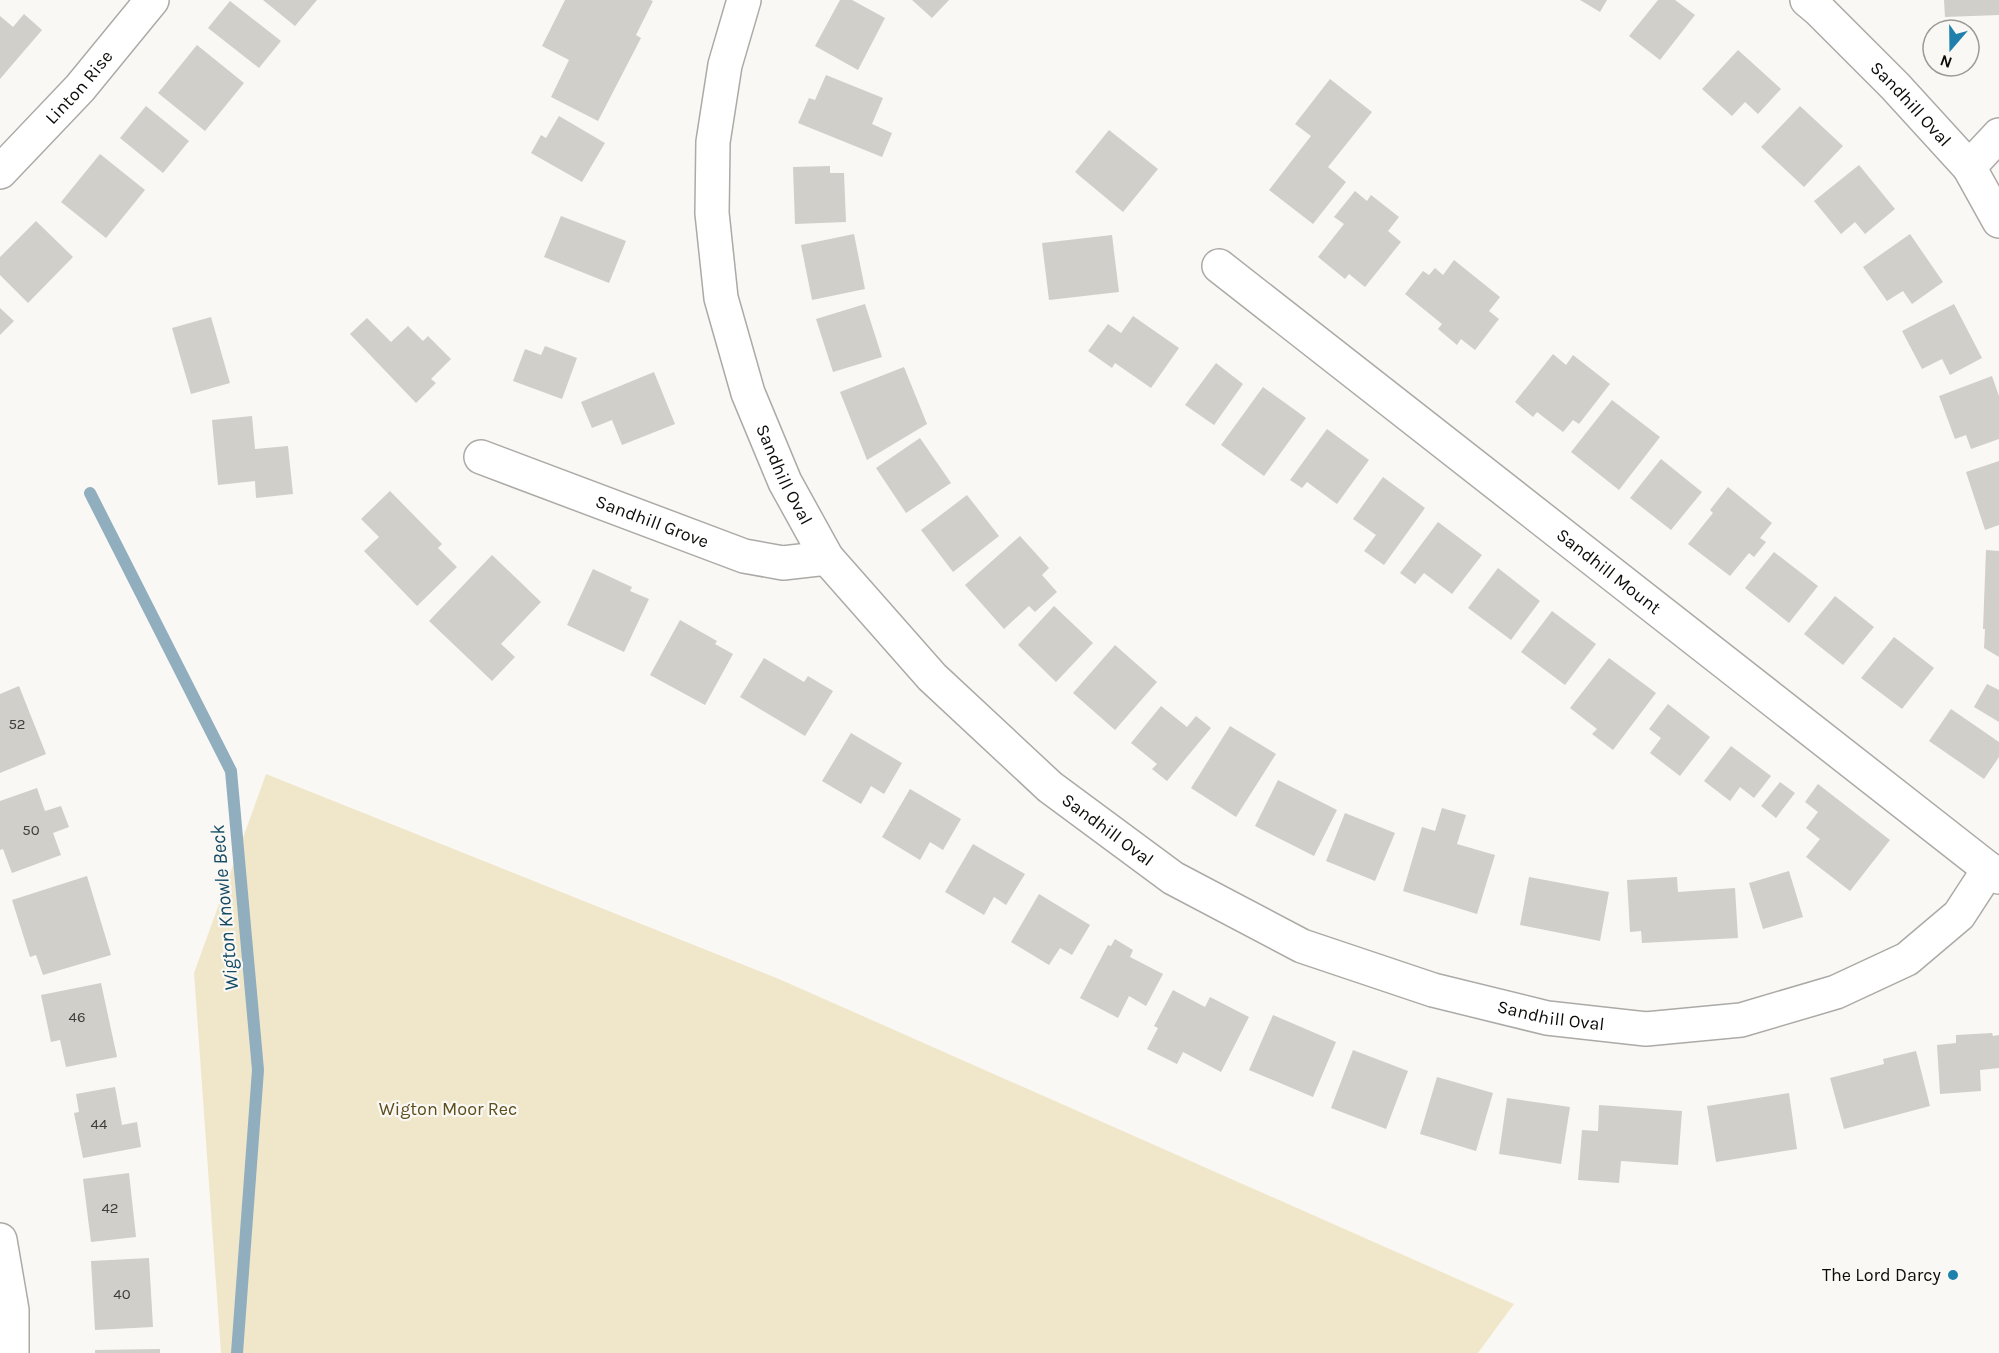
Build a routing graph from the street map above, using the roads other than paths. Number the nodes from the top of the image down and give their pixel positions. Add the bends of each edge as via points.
1 (152, 0) edge
2 (744, 0) edge
3 (1807, 0) edge
4 (1999, 135) edge
5 (1969, 167) junction
6 (0, 172) edge
7 (1999, 221) edge
8 (1219, 266) dead end
9 (481, 457) dead end
10 (827, 558) junction
11 (1994, 873) edge
12 (0, 1240) edge
13 (12, 1353) edge

1 - 6 street, Linton Rise via 80,88
2 - 10 street, Sandhill Oval via 725,65 713,142 712,213 721,298 748,393 785,482
3 - 5 street, Sandhill Oval via 1895,86
4 - 5 street
5 - 7 street, Sandhill Oval
8 - 11 street, Sandhill Mount
9 - 10 street, Sandhill Grove via 744,556 783,563
10 - 11 street, Sandhill Oval via 933,677 1050,787 1173,878 1302,946 1433,990 1547,1018 1646,1029 1741,1020 1836,992 1907,958 1959,915
12 - 13 street via 12,1310

